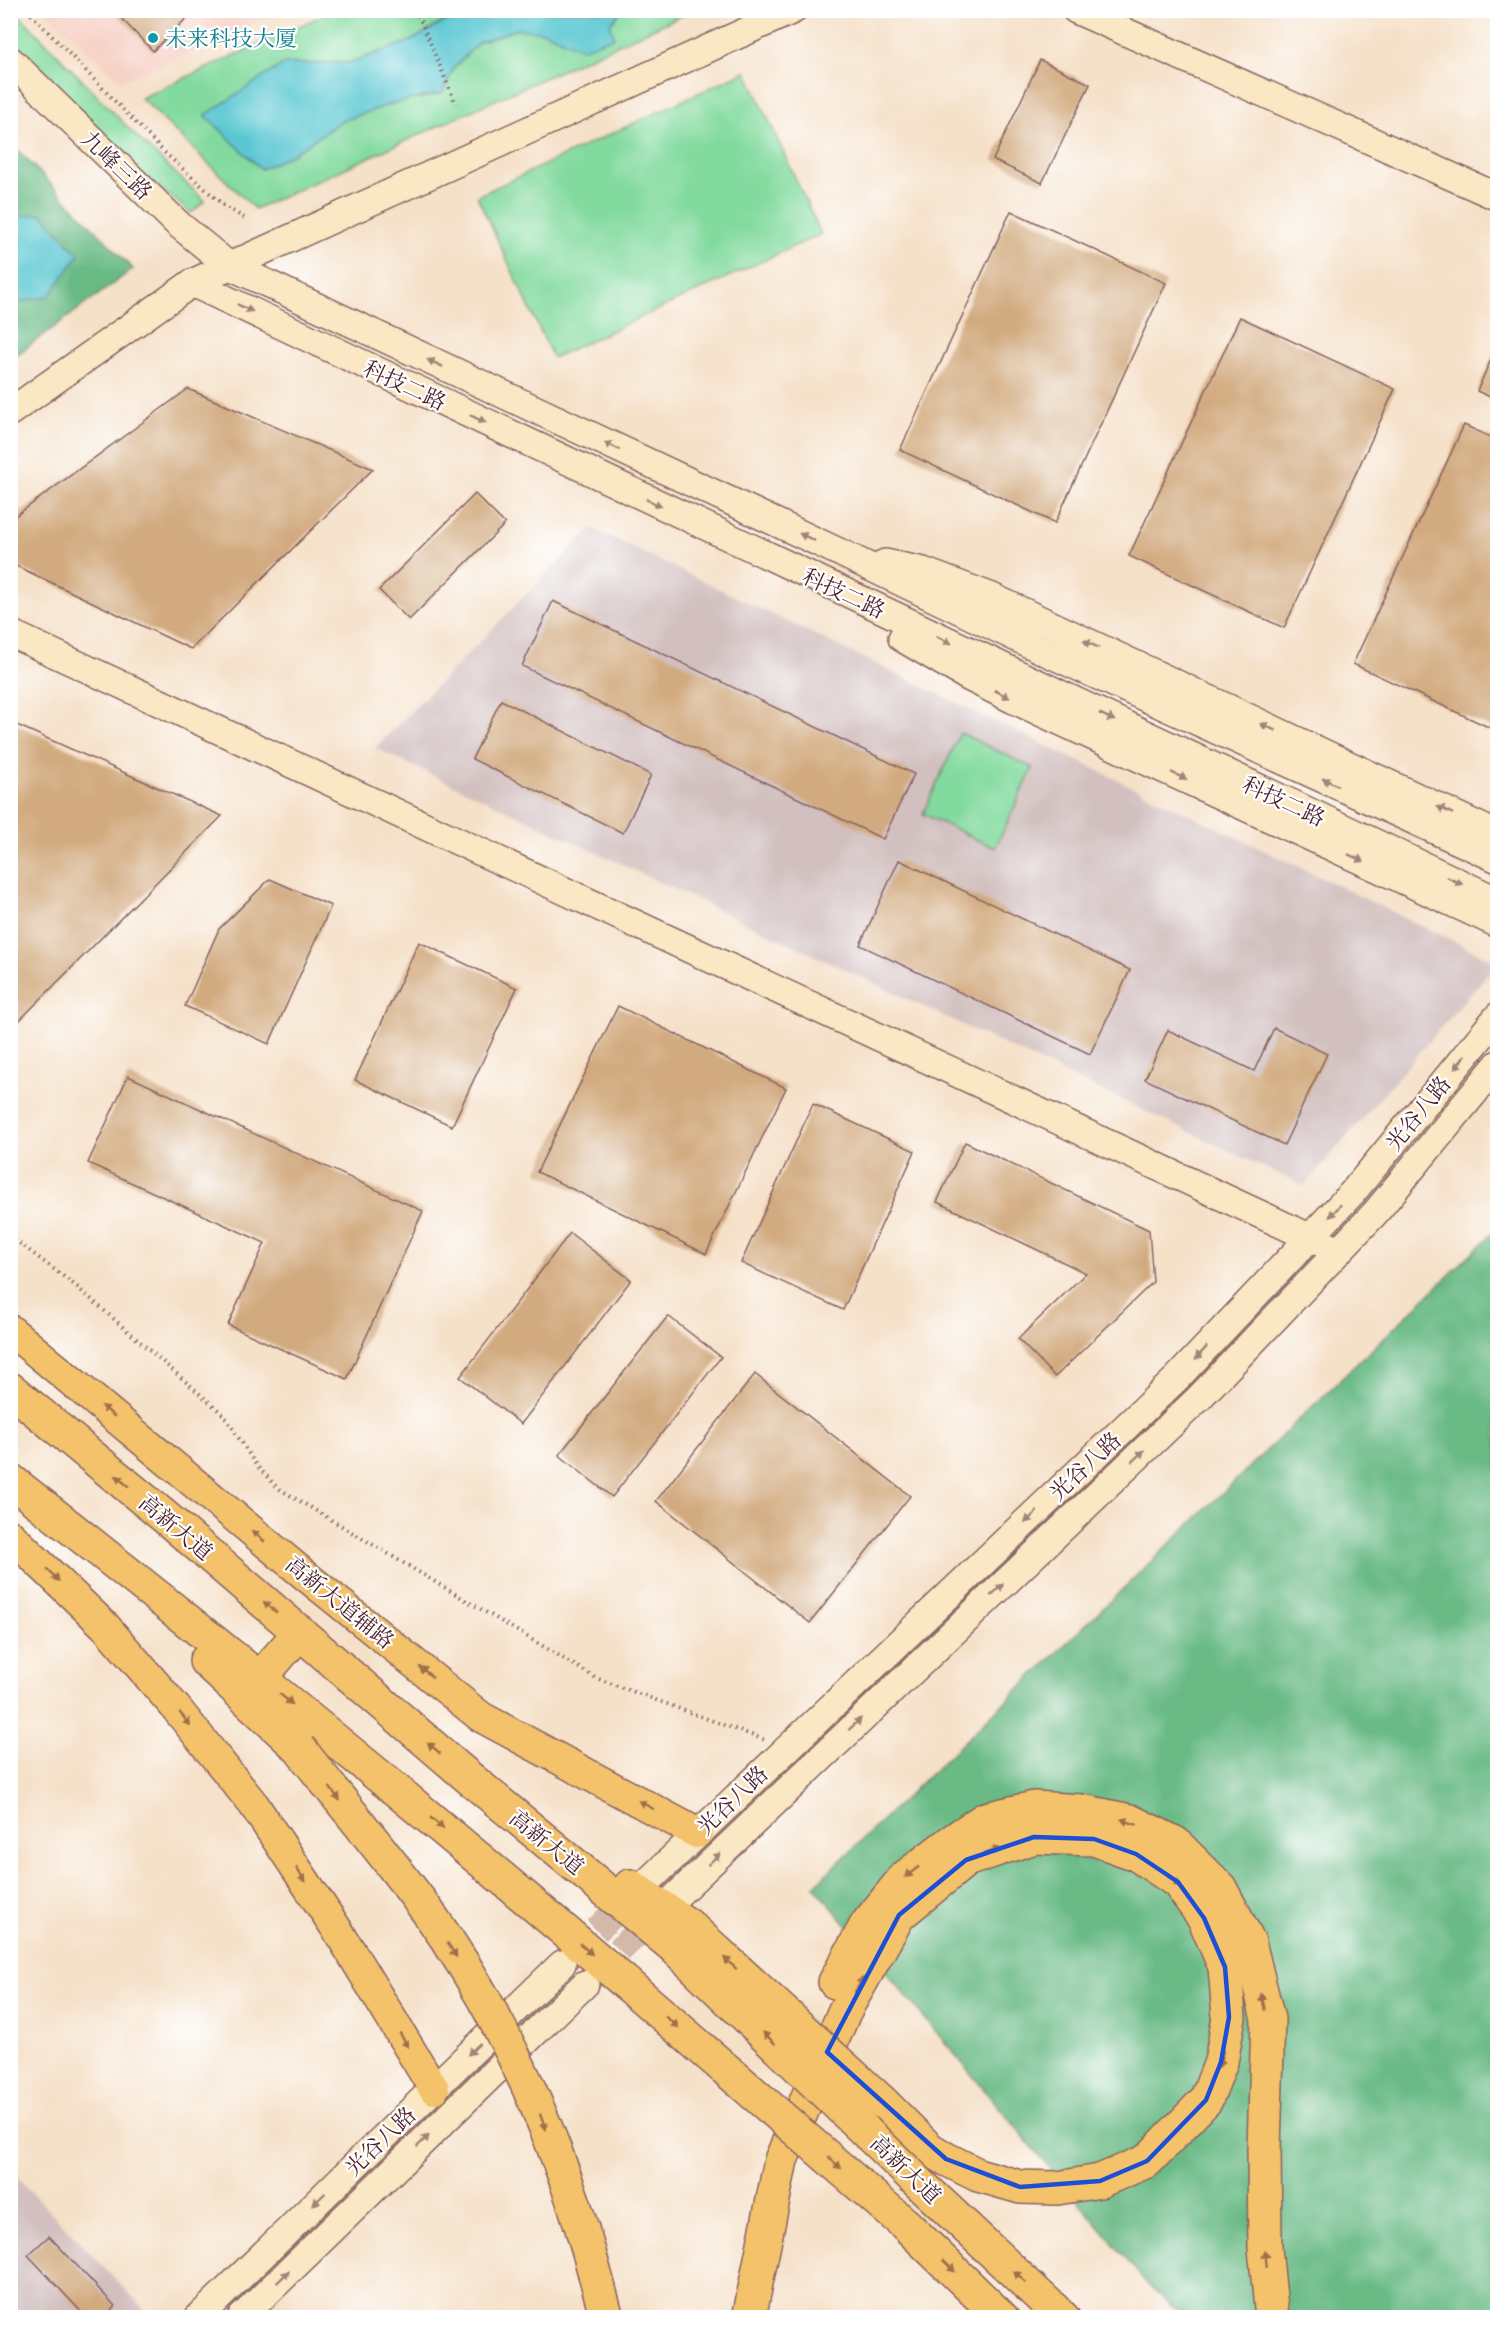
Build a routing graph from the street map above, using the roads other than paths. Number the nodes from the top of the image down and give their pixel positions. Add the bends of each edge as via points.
1 (793, 10) edge
2 (1076, 10) edge
3 (10, 60) edge
4 (1497, 197) edge
5 (228, 266) junction
6 (192, 283) junction
7 (10, 412) edge
8 (841, 553) junction
9 (828, 585) junction
10 (10, 633) edge
11 (1497, 834) edge
12 (1497, 859) edge
13 (1497, 901) edge
14 (1497, 924) edge
15 (1497, 1016) edge
16 (1497, 1064) edge
17 (1310, 1238) junction
18 (1339, 1251) junction
19 (10, 1329) edge
20 (10, 1389) edge
21 (10, 1480) edge
22 (10, 1486) edge
23 (10, 1535) edge
24 (300, 1632) junction
25 (260, 1678) junction
26 (697, 1833) junction
27 (642, 1887) tunnel mouth
28 (678, 1924) junction
29 (562, 1964) tunnel mouth
30 (585, 1984) tunnel mouth
31 (434, 2089) junction
32 (198, 2318) edge
33 (241, 2318) edge
34 (606, 2318) edge
35 (729, 2318) edge
36 (749, 2318) edge
37 (1002, 2318) edge
38 (1063, 2318) edge
39 (1272, 2318) edge

1 - 5 street
2 - 4 street
3 - 5 street, 九峰三路 via 178,224
5 - 6 street
8 -> 5 street, 科技二路
6 - 7 street
6 -> 9 street, 科技二路
11 -> 8 street via 992,597 923,571
12 -> 8 street, 科技二路 via 1050,654
9 -> 13 street, 科技二路
9 -> 14 street via 904,639 978,681
10 - 17 street
15 -> 17 street, 光谷八路 via 1353,1192
16 - 18 street, 光谷八路 via 1376,1212
17 - 18 street
17 -> 26 street, 光谷八路 via 1177,1378
28 -> 18 street, 光谷八路 via 1198,1399
26 -> 19 main road, 高新大道辅路 via 481,1717
24 -> 20 highway, 高新大道
21 - 25 highway, 高新大道
22 -> 34 highway, bridge via 299,1748 429,1914 492,2011 537,2108 584,2231
23 -> 31 main road via 106,1627 254,1805 340,1934
24 - 25 highway
28 -> 24 highway, 高新大道 via 467,1776
25 -> 37 highway, 高新大道, bridge via 627,1984 906,2225
26 - 27 street, 光谷八路
36 -> 28 highway, bridge via 781,2160 845,2010 899,1915 966,1860 1034,1837 1094,1839 1136,1854 1178,1881 1204,1918 1226,1967 1229,2017 1221,2062 1206,2100 1147,2161 1100,2181 1057,2188 1020,2187 978,2175 928,2148 882,2102
38 -> 28 highway, 高新大道, bridge via 917,2181
29 -> 31 street, 光谷八路
33 -> 30 street, 光谷八路
31 -> 32 street, 光谷八路
39 -> 35 highway via 1265,2248 1263,2148 1268,2019 1249,1942 1220,1888 1175,1843 1130,1821 1081,1810 1034,1809 985,1820 948,1844 904,1878 867,1924 832,1988 763,2163

